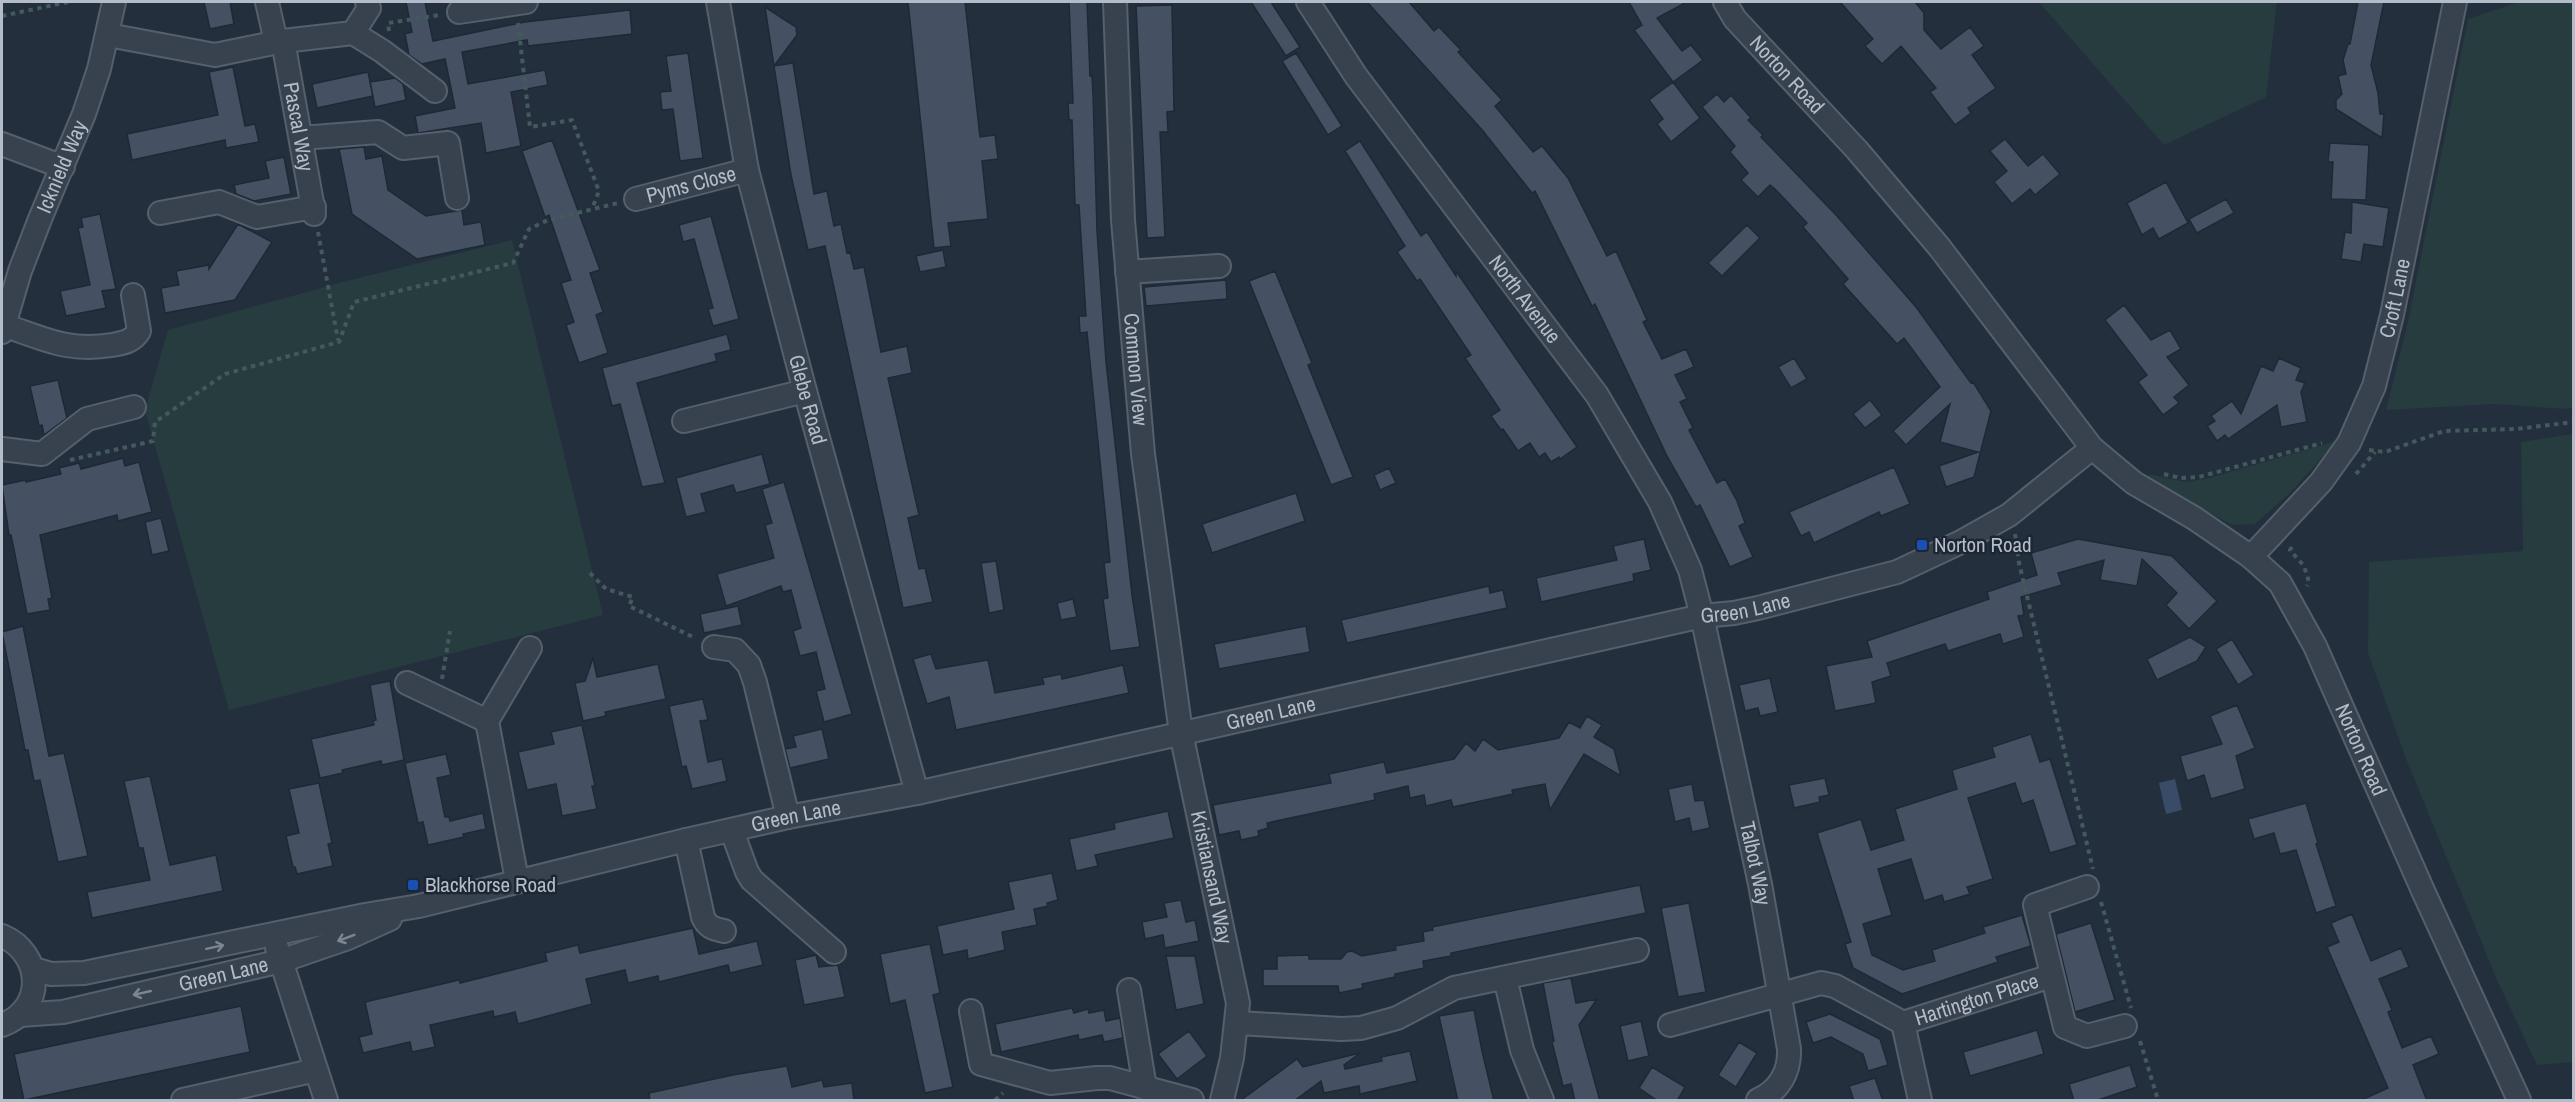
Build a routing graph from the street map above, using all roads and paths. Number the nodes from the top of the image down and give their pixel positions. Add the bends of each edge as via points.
1 (68, 2) edge
2 (114, 2) edge
3 (267, 2) edge
4 (367, 2) edge
5 (718, 2) edge
6 (1115, 2) edge
7 (1308, 2) edge
8 (1725, 2) edge
9 (2455, 2) edge
10 (512, 3) edge
11 (459, 12) joint
12 (2, 16) edge
13 (353, 33) junction
14 (108, 35) junction
15 (280, 41) junction
16 (382, 51) junction
17 (435, 91) dead end
18 (301, 138) junction
19 (2, 144) edge
20 (63, 167) junction
21 (747, 170) junction
22 (458, 198) dead end
23 (636, 199) joint
24 (314, 210) junction
25 (592, 210) junction
26 (160, 213) dead end
27 (1219, 266) dead end
28 (1127, 272) junction
29 (133, 296) dead end
30 (2, 328) edge
31 (339, 342) junction
32 (805, 391) junction
33 (134, 407) dead end
34 (684, 421) dead end
35 (2574, 422) edge
36 (2338, 442) junction
37 (2092, 448) junction
38 (2, 449) edge
39 (2375, 452) junction
40 (66, 461) dead end
41 (2158, 473) dead end
42 (2354, 476) dead end
43 (2015, 528) dead end
44 (2297, 542) dead end
45 (2251, 556) junction
46 (590, 573) dead end
47 (2304, 591) dead end
48 (1702, 616) junction
49 (450, 631) dead end
50 (530, 648) dead end
51 (714, 648) joint
52 (407, 683) dead end
53 (440, 697) junction
54 (487, 721) junction
55 (1181, 733) junction
56 (917, 793) junction
57 (788, 817) junction
58 (732, 831) junction
59 (686, 840) junction
60 (517, 880) junction
61 (2093, 884) junction
62 (419, 906) junction
63 (724, 931) dead end
64 (273, 935) junction
65 (2, 936) edge
66 (1637, 950) dead end
67 (834, 952) dead end
68 (281, 961) junction
69 (34, 969) junction
70 (2051, 976) junction
71 (1505, 978) junction
72 (1129, 990) dead end
73 (1780, 993) junction
74 (971, 1011) dead end
75 (11, 1020) edge
76 (1238, 1023) junction
77 (1903, 1023) junction
78 (1670, 1025) dead end
79 (2132, 1025) junction
80 (316, 1070) junction
81 (1145, 1088) junction
82 (183, 1101) edge
83 (326, 1101) edge
84 (1192, 1101) edge
85 (1222, 1101) edge
86 (1542, 1101) edge
87 (1758, 1101) edge
88 (1920, 1101) edge
89 (2158, 1101) edge
90 (2519, 1101) edge

1 - 12 path
2 - 14 street, Icknield Way
3 - 15 street, Pascal Way
4 - 13 street via 369,8
5 - 21 street, Glebe Road
6 - 28 street, Common View
7 - 48 street, North Avenue via 1356,76 1597,395 1660,502 1690,570
8 - 37 street, Norton Road via 1735,19 1857,150 1940,248
9 - 36 street, Croft Lane via 2374,386
10 - 11 street
10 - 25 path via 530,127 572,120 599,191
11 - 16 path via 388,23 391,49
13 - 15 street
13 - 16 street
14 - 15 street via 215,55
14 - 20 street, Icknield Way
15 - 18 street, Pascal Way
16 - 17 street
18 - 22 street via 378,132 403,148 448,143
18 - 24 street, Pascal Way
19 - 20 street
20 - 30 street, Icknield Way via 36,229
21 - 23 street, Pyms Close
21 - 32 street, Glebe Road
23 - 25 path
24 - 26 street via 257,217 219,202
24 - 31 path
25 - 31 path via 529,229 513,263 354,302
27 - 28 street
28 - 55 street, Common View via 1143,454
29 - 30 street via 140,330 135,338 124,343 76,348
31 - 40 path via 225,374 155,422 153,441
32 - 34 street
32 - 56 street, Glebe Road
33 - 38 street via 87,419 42,454
35 - 39 path via 2517,429 2444,431
36 - 39 path
36 - 41 path via 2199,477
36 - 45 street, Croft Lane via 2321,482
37 - 45 street, Norton Road via 2134,483
37 - 48 street, Green Lane via 2009,515 1897,572 1750,610
39 - 42 path
43 - 61 path via 2019,563
44 - 47 path via 2290,550 2304,566 2309,582
45 - 90 street, Norton Road via 2280,583 2315,645
46 - 51 path via 606,589 633,597 629,606
48 - 55 street, Green Lane
48 - 73 street, Talbot Way
49 - 53 path
50 - 54 street
51 - 57 street via 735,650 749,665
52 - 53 street
53 - 54 street
54 - 60 street
55 - 56 street, Green Lane
55 - 76 street, Kristiansand Way via 1238,1003
56 - 57 street, Green Lane
57 - 58 street, Green Lane
58 - 59 street, Green Lane
58 - 67 street via 752,880
59 - 60 street, Green Lane
59 - 63 street via 705,924
60 - 62 street, Green Lane
61 - 70 street, Hartington Place via 2035,904
61 - 79 path
62 - 64 street, Green Lane
62 -> 68 street, Green Lane via 348,938
64 - 68 street
69 -> 64 street, Green Lane via 51,974 84,973
65 - 69 street via 22,948
66 - 71 street
68 -> 75 street, Green Lane via 63,1012
68 - 80 street
69 - 75 street, Green Lane via 34,990
70 - 77 street, Hartington Place
70 - 79 street, Hartington Place via 2064,1028 2086,1036
71 - 76 street via 1454,988 1397,1018 1361,1028
71 - 86 street via 1522,1050
72 - 81 street
73 - 77 street, Hartington Place via 1821,983 1834,986
73 - 78 street, Hartington Place
73 - 87 street, Talbot Way via 1790,1061 1776,1089
74 - 81 street via 981,1064 1050,1083 1097,1078 1127,1081
76 - 85 street, Kristiansand Way
77 - 88 street, Hartington Place
79 - 89 path
80 - 82 street
80 - 83 street
81 - 84 street

